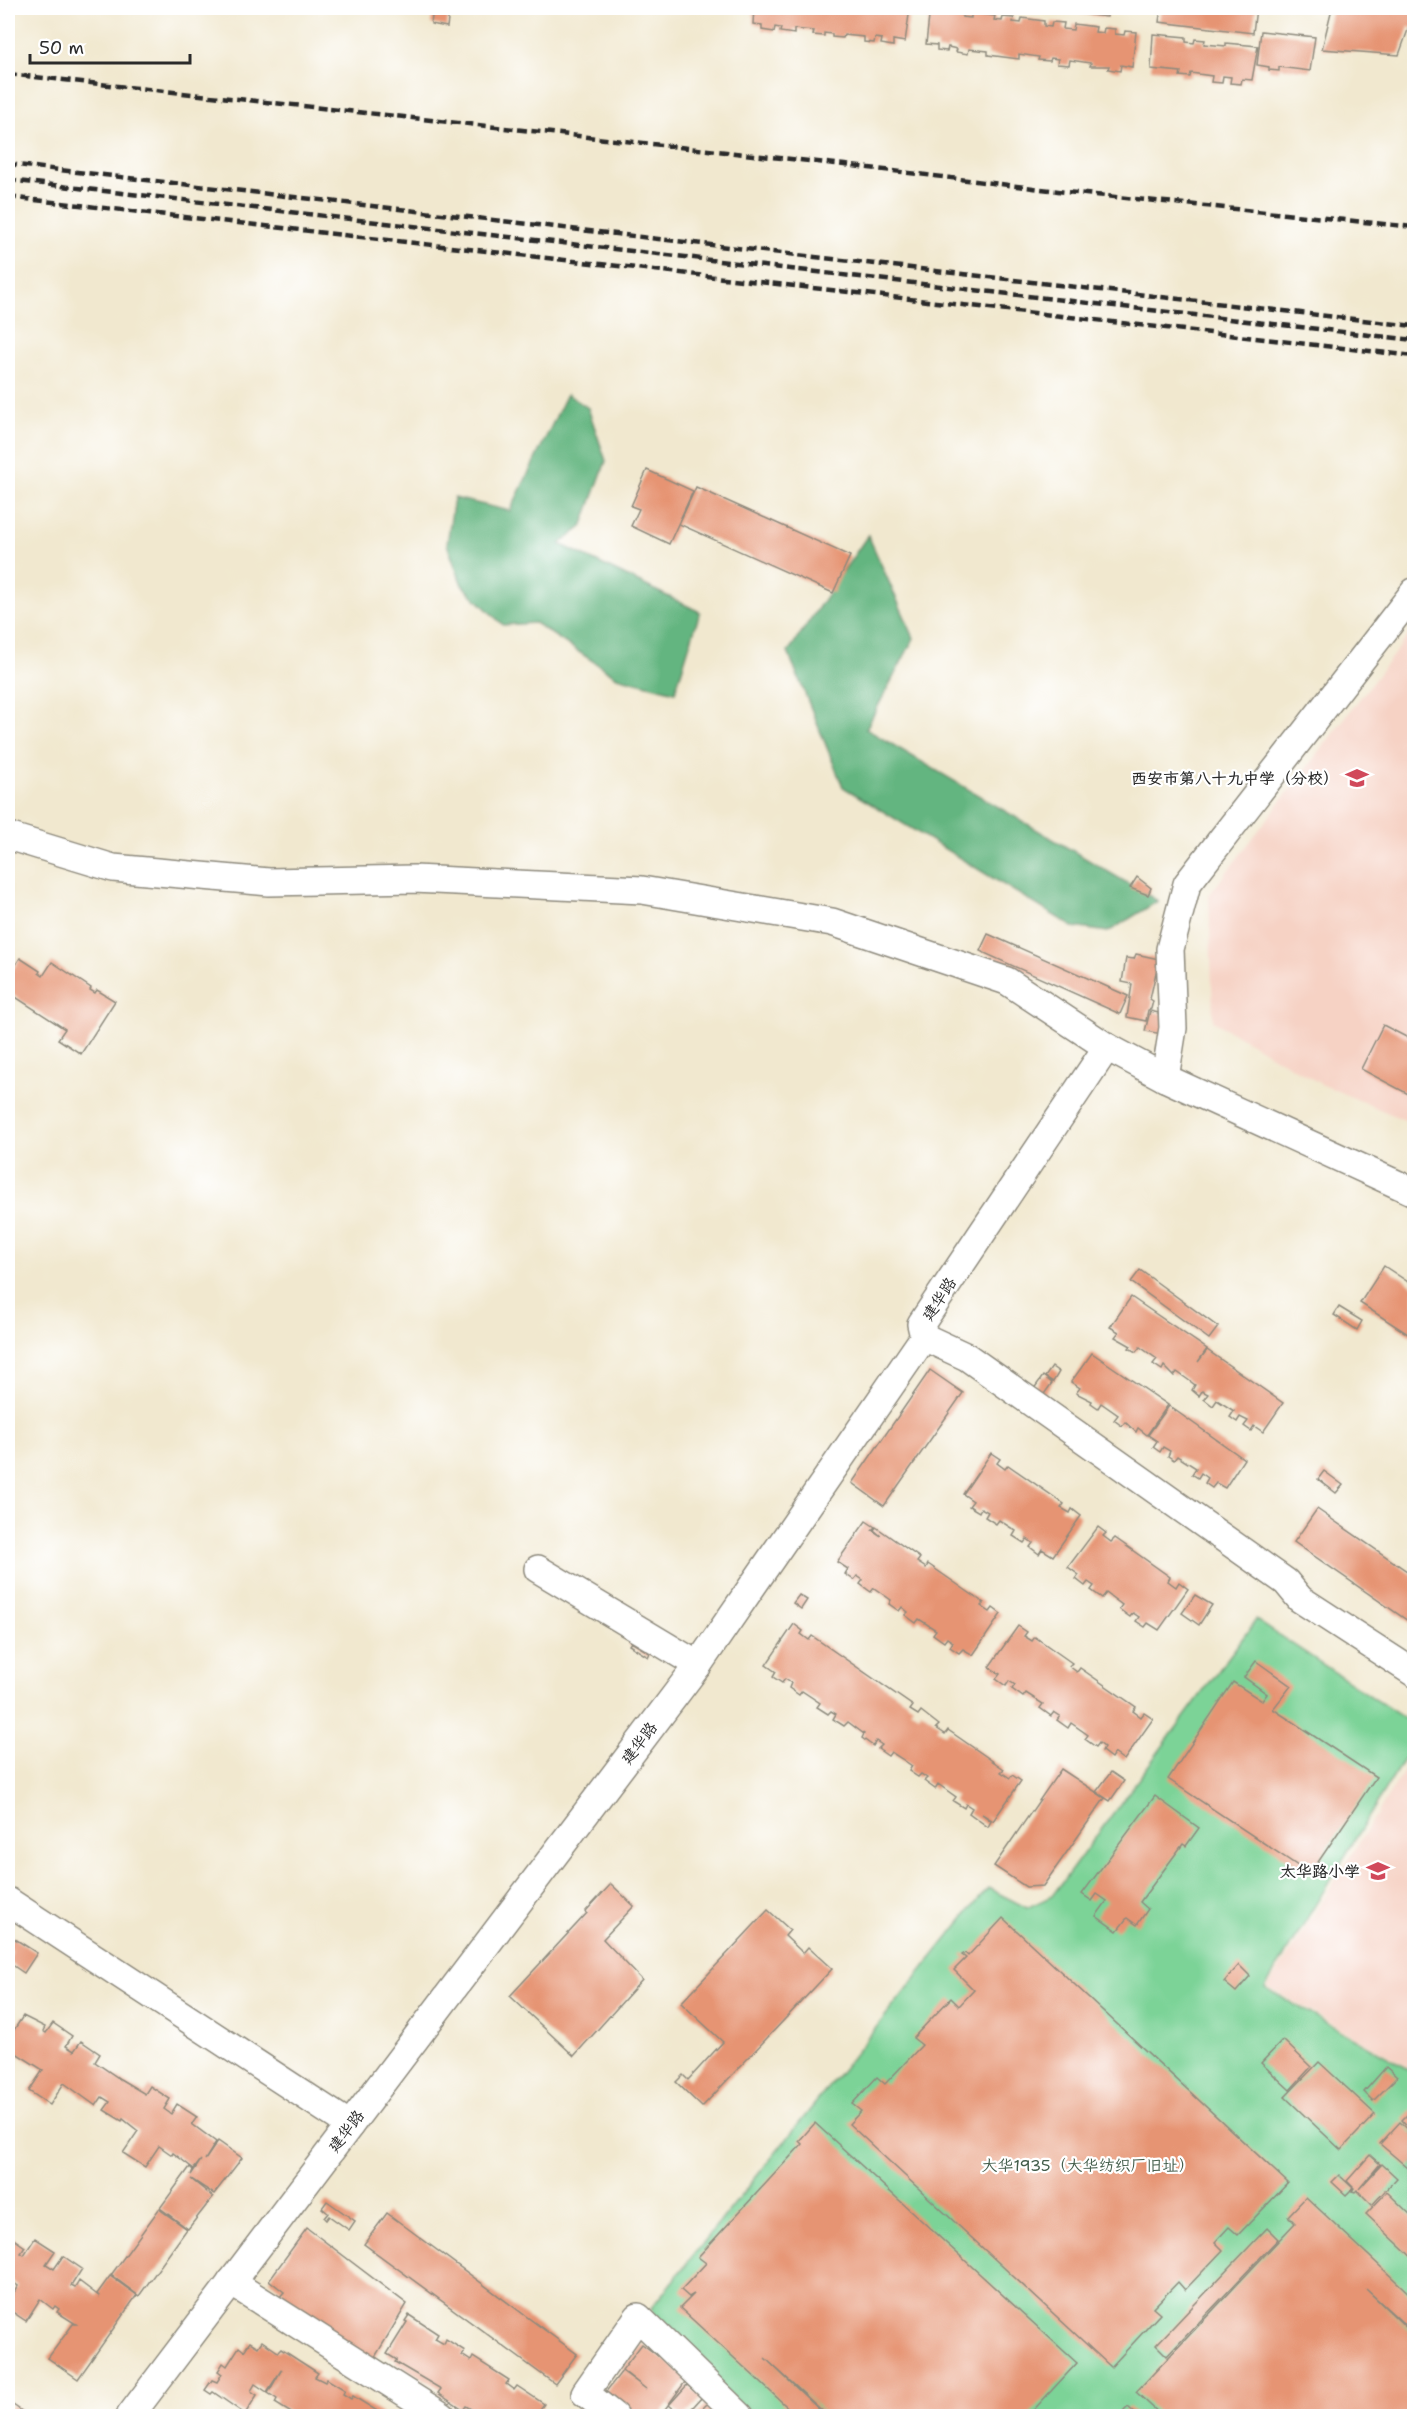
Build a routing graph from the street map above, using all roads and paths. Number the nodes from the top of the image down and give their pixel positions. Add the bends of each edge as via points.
1 (1414, 592) edge
2 (8, 836) edge
3 (1107, 1047) junction
4 (1165, 1078) junction
5 (1414, 1192) edge
6 (924, 1337) junction
7 (538, 1569) dead end
8 (698, 1665) junction
9 (1414, 1673) edge
10 (8, 1901) edge
11 (350, 2125) junction
12 (231, 2282) junction
13 (130, 2416) edge
14 (442, 2416) edge
15 (614, 2416) edge
16 (740, 2416) edge

1 - 4 street via 1187,884 1170,949 1173,1028
2 - 3 street via 113,868 269,882 414,879 642,890 832,922 1007,981
3 - 4 street
3 - 6 street, 建华路 via 921,1324
4 - 5 street
6 - 8 street, 建华路
6 - 9 street via 967,1358 1286,1582 1300,1599
7 - 8 street
8 - 11 street, 建华路
10 - 11 street
11 - 12 street, 建华路
12 - 13 street, 建华路
12 - 14 street
15 - 16 street via 585,2393 638,2316

